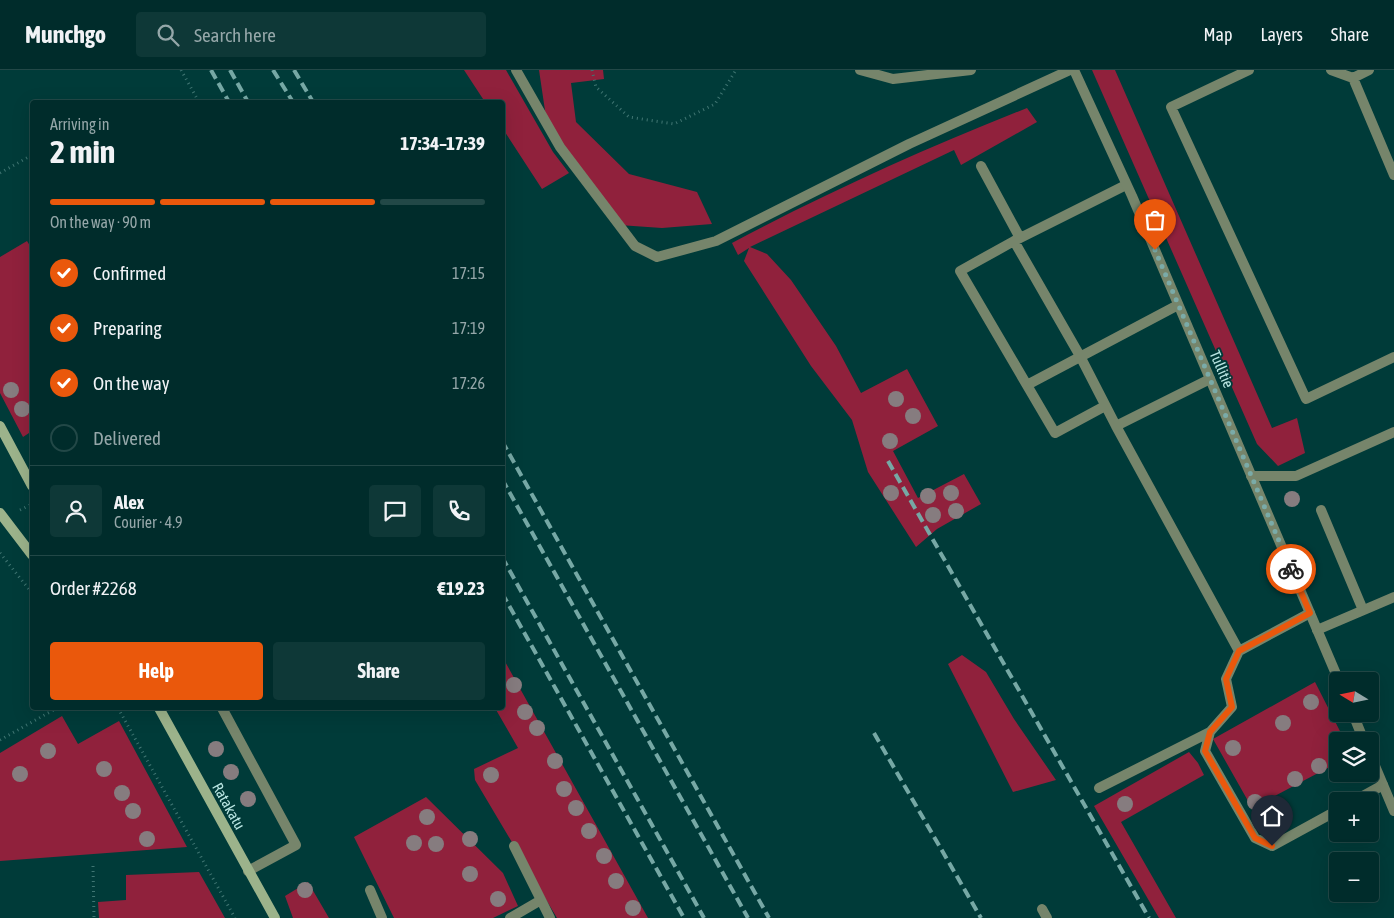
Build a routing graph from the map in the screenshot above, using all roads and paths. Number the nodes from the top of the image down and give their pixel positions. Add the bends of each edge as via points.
1 (181, 70) edge
2 (516, 70) edge
3 (592, 70) edge
4 (736, 70) edge
5 (860, 70) edge
6 (970, 70) edge
7 (1070, 70) edge
8 (1074, 70) edge
9 (1249, 70) edge
10 (1331, 70) edge
11 (1369, 70) edge
12 (1353, 78) junction
13 (198, 100) edge
14 (30, 156) edge
15 (981, 166) dead end
16 (0, 173) edge
17 (1394, 175) edge
18 (1126, 186) junction
19 (1017, 240) junction
20 (1178, 305) junction
21 (1080, 356) junction
22 (1394, 357) edge
23 (1210, 379) junction
24 (1028, 385) junction
25 (1105, 406) junction
26 (0, 426) edge
27 (1116, 426) junction
28 (1394, 432) edge
29 (1251, 476) junction
30 (30, 482) edge
31 (1321, 510) dead end
32 (0, 513) edge
33 (30, 552) edge
34 (0, 553) edge
35 (30, 590) edge
36 (1394, 597) edge
37 (1363, 610) junction
38 (1310, 613) junction
39 (1317, 630) junction
40 (1239, 651) junction
41 (1335, 672) edge
42 (53, 710) edge
43 (119, 710) edge
44 (160, 710) edge
45 (223, 710) edge
46 (1210, 732) junction
47 (0, 740) edge
48 (1379, 775) edge
49 (1383, 785) junction
50 (1099, 788) dead end
51 (1370, 792) edge
52 (1394, 811) edge
53 (1329, 815) edge
54 (514, 846) dead end
55 (93, 866) dead end
56 (248, 871) junction
57 (370, 890) dead end
58 (541, 900) junction
59 (94, 918) edge
60 (235, 918) edge
61 (275, 918) edge
62 (382, 918) edge
63 (510, 918) edge
64 (550, 918) edge

1 - 13 path
2 - 7 street via 560,147 635,246 658,257 716,241 910,144
3 - 4 path via 596,86 630,117 674,124 715,104
5 - 6 street via 893,79
8 - 18 street, Tullitie
9 - 22 street via 1171,107 1306,399
10 - 12 street
11 - 12 street
12 - 17 street
14 - 16 path
15 - 19 street
18 - 19 street
18 - 20 street, Tullitie
19 - 21 street
19 - 24 street via 960,270
20 - 21 street
20 - 23 street, Tullitie
21 - 24 street
21 - 25 street
23 - 27 street
23 - 29 street, Tullitie
24 - 25 street via 1055,434
25 - 27 street
26 - 30 main road
27 - 40 street
28 - 29 street via 1296,476
29 - 38 street, Tullitie
31 - 37 street
32 - 33 main road
34 - 35 path
36 - 37 street
37 - 39 street
38 - 39 street, Tullitie
38 - 40 street
39 - 41 street, Tullitie
40 - 46 street via 1226,679 1232,707
42 - 47 path
43 - 60 path
44 - 56 main road, Ratakatu
45 - 56 street via 296,845
46 - 50 street
46 - 53 street via 1205,751 1255,838 1272,846
48 - 49 street
49 - 51 street
49 - 52 street
54 - 58 street
55 - 59 path
56 - 61 main road, Ratakatu
57 - 62 street
58 - 63 street
58 - 64 street

